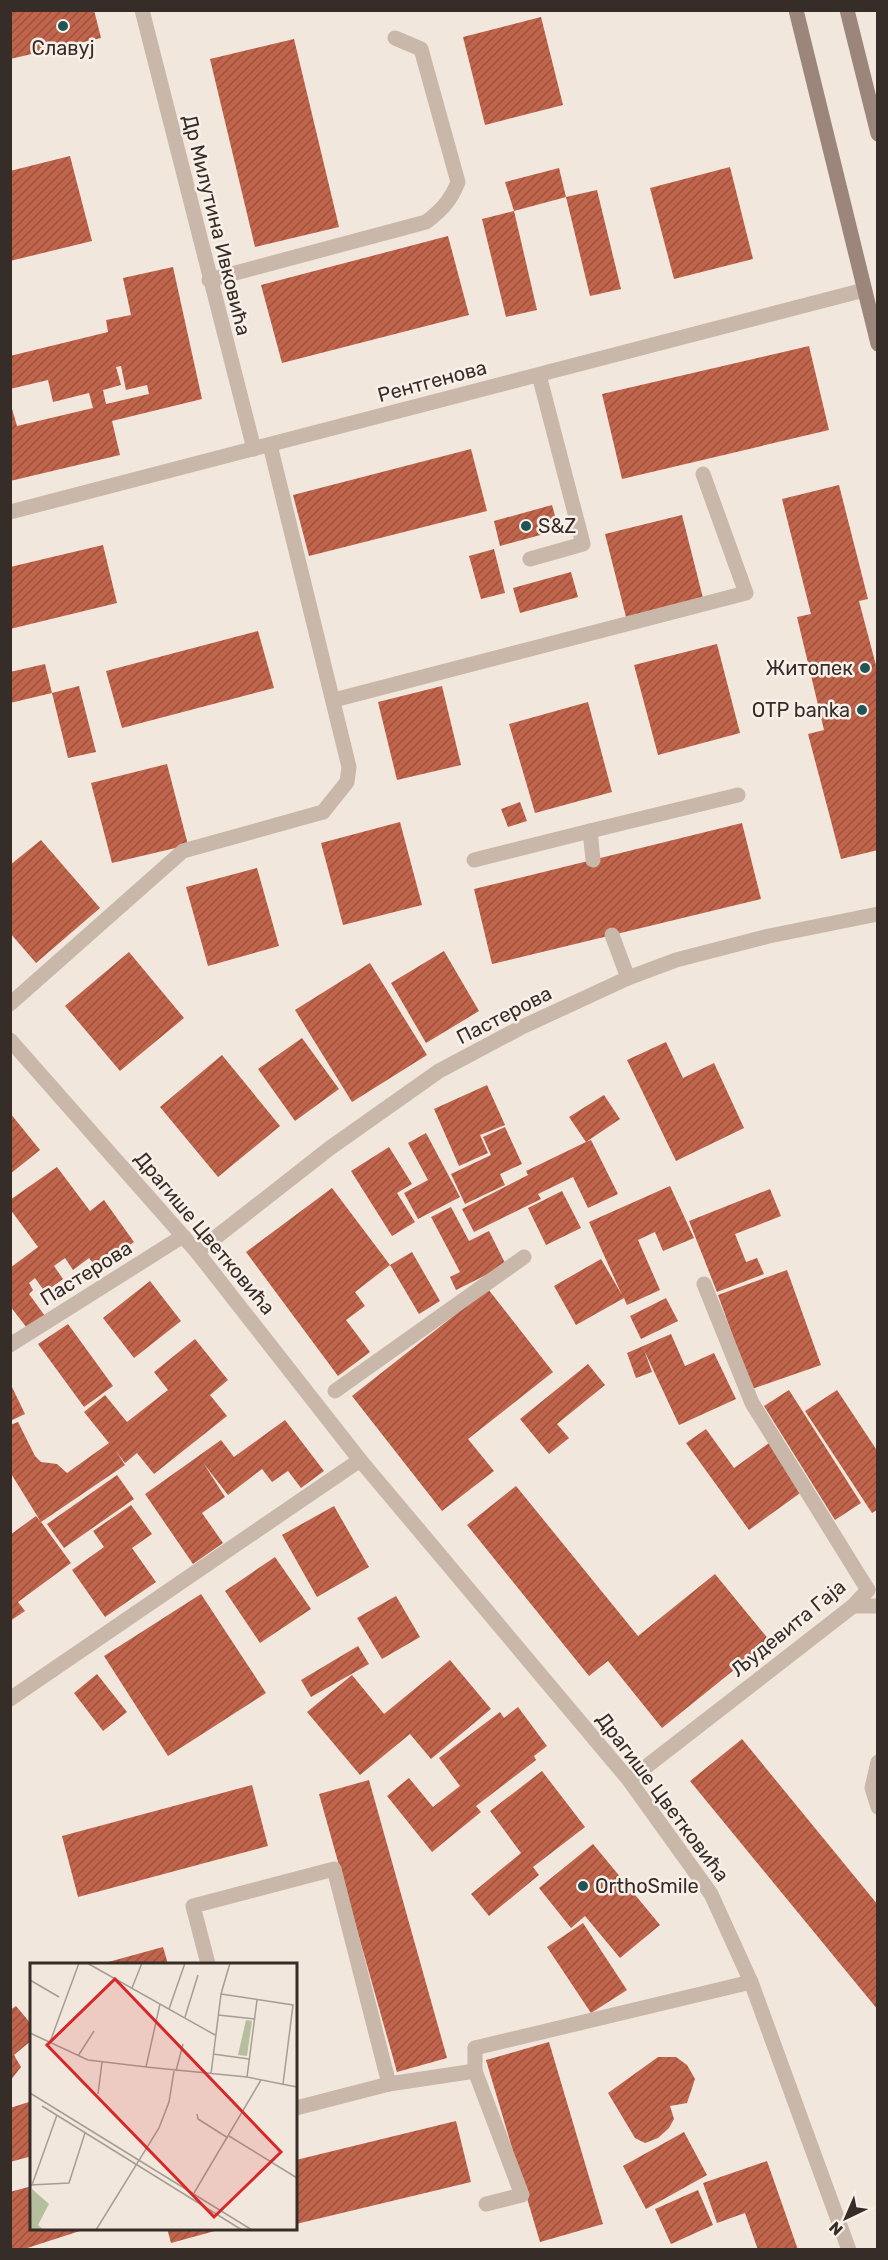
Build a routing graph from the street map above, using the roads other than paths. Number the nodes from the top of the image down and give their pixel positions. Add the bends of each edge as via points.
1 (142, 10) edge
2 (796, 10) edge
3 (847, 10) edge
4 (395, 38) dead end
5 (878, 134) edge
6 (209, 280) junction
7 (864, 290) junction
8 (878, 344) edge
9 (539, 375) junction
10 (270, 445) junction
11 (254, 449) junction
12 (703, 474) dead end
13 (10, 512) edge
14 (530, 559) dead end
15 (334, 700) junction
16 (738, 795) dead end
17 (590, 831) junction
18 (474, 860) dead end
19 (593, 860) dead end
20 (878, 914) edge
21 (612, 935) dead end
22 (628, 978) junction
23 (10, 1004) edge
24 (10, 1040) edge
25 (183, 1236) junction
26 (197, 1252) junction
27 (524, 1257) dead end
28 (704, 1284) dead end
29 (10, 1345) edge
30 (335, 1391) dead end
31 (360, 1460) junction
32 (853, 1606) junction
33 (878, 1606) edge
34 (10, 1699) edge
35 (878, 1762) edge
36 (629, 1780) junction
37 (878, 1807) edge
38 (207, 1963) edge
39 (751, 1982) junction
40 (475, 2071) junction
41 (389, 2084) junction
42 (297, 2108) edge
43 (486, 2204) dead end
44 (849, 2250) edge

1 - 6 street, Др Милутина Ивковића
2 - 7 main road
3 - 5 main road
4 - 6 street via 421,49 458,182 452,197 426,222
6 - 11 street, Др Милутина Ивковића
7 - 8 main road
7 - 9 street, Рентгенова
9 - 10 street, Рентгенова
9 - 14 street via 583,544
10 - 11 street, Рентгенова
10 - 15 street
11 - 13 street, Рентгенова
12 - 15 street via 746,593
15 - 23 street via 349,767 347,782 323,812 183,851
16 - 17 street
17 - 18 street
17 - 19 street
20 - 22 street, Пастерова via 769,936 676,960
21 - 22 street
22 - 26 street, Пастерова via 439,1071 330,1148
24 - 25 street, Драгише Цветковића
25 - 26 street, Драгише Цветковића
25 - 29 street, Пастерова
26 - 31 street, Драгише Цветковића
27 - 30 street
28 - 32 street, Људевита Гаја via 752,1403 868,1590
31 - 34 street
31 - 36 street, Драгише Цветковића
32 - 33 street
32 - 36 street, Људевита Гаја
35 - 37 street via 872,1788
36 - 39 street, Драгише Цветковића via 711,1894
38 - 41 street via 193,1906 334,1869
39 - 40 street via 475,2048
39 - 44 street, Драгише Цветковића
40 - 41 street
40 - 43 street via 522,2195
41 - 42 street

